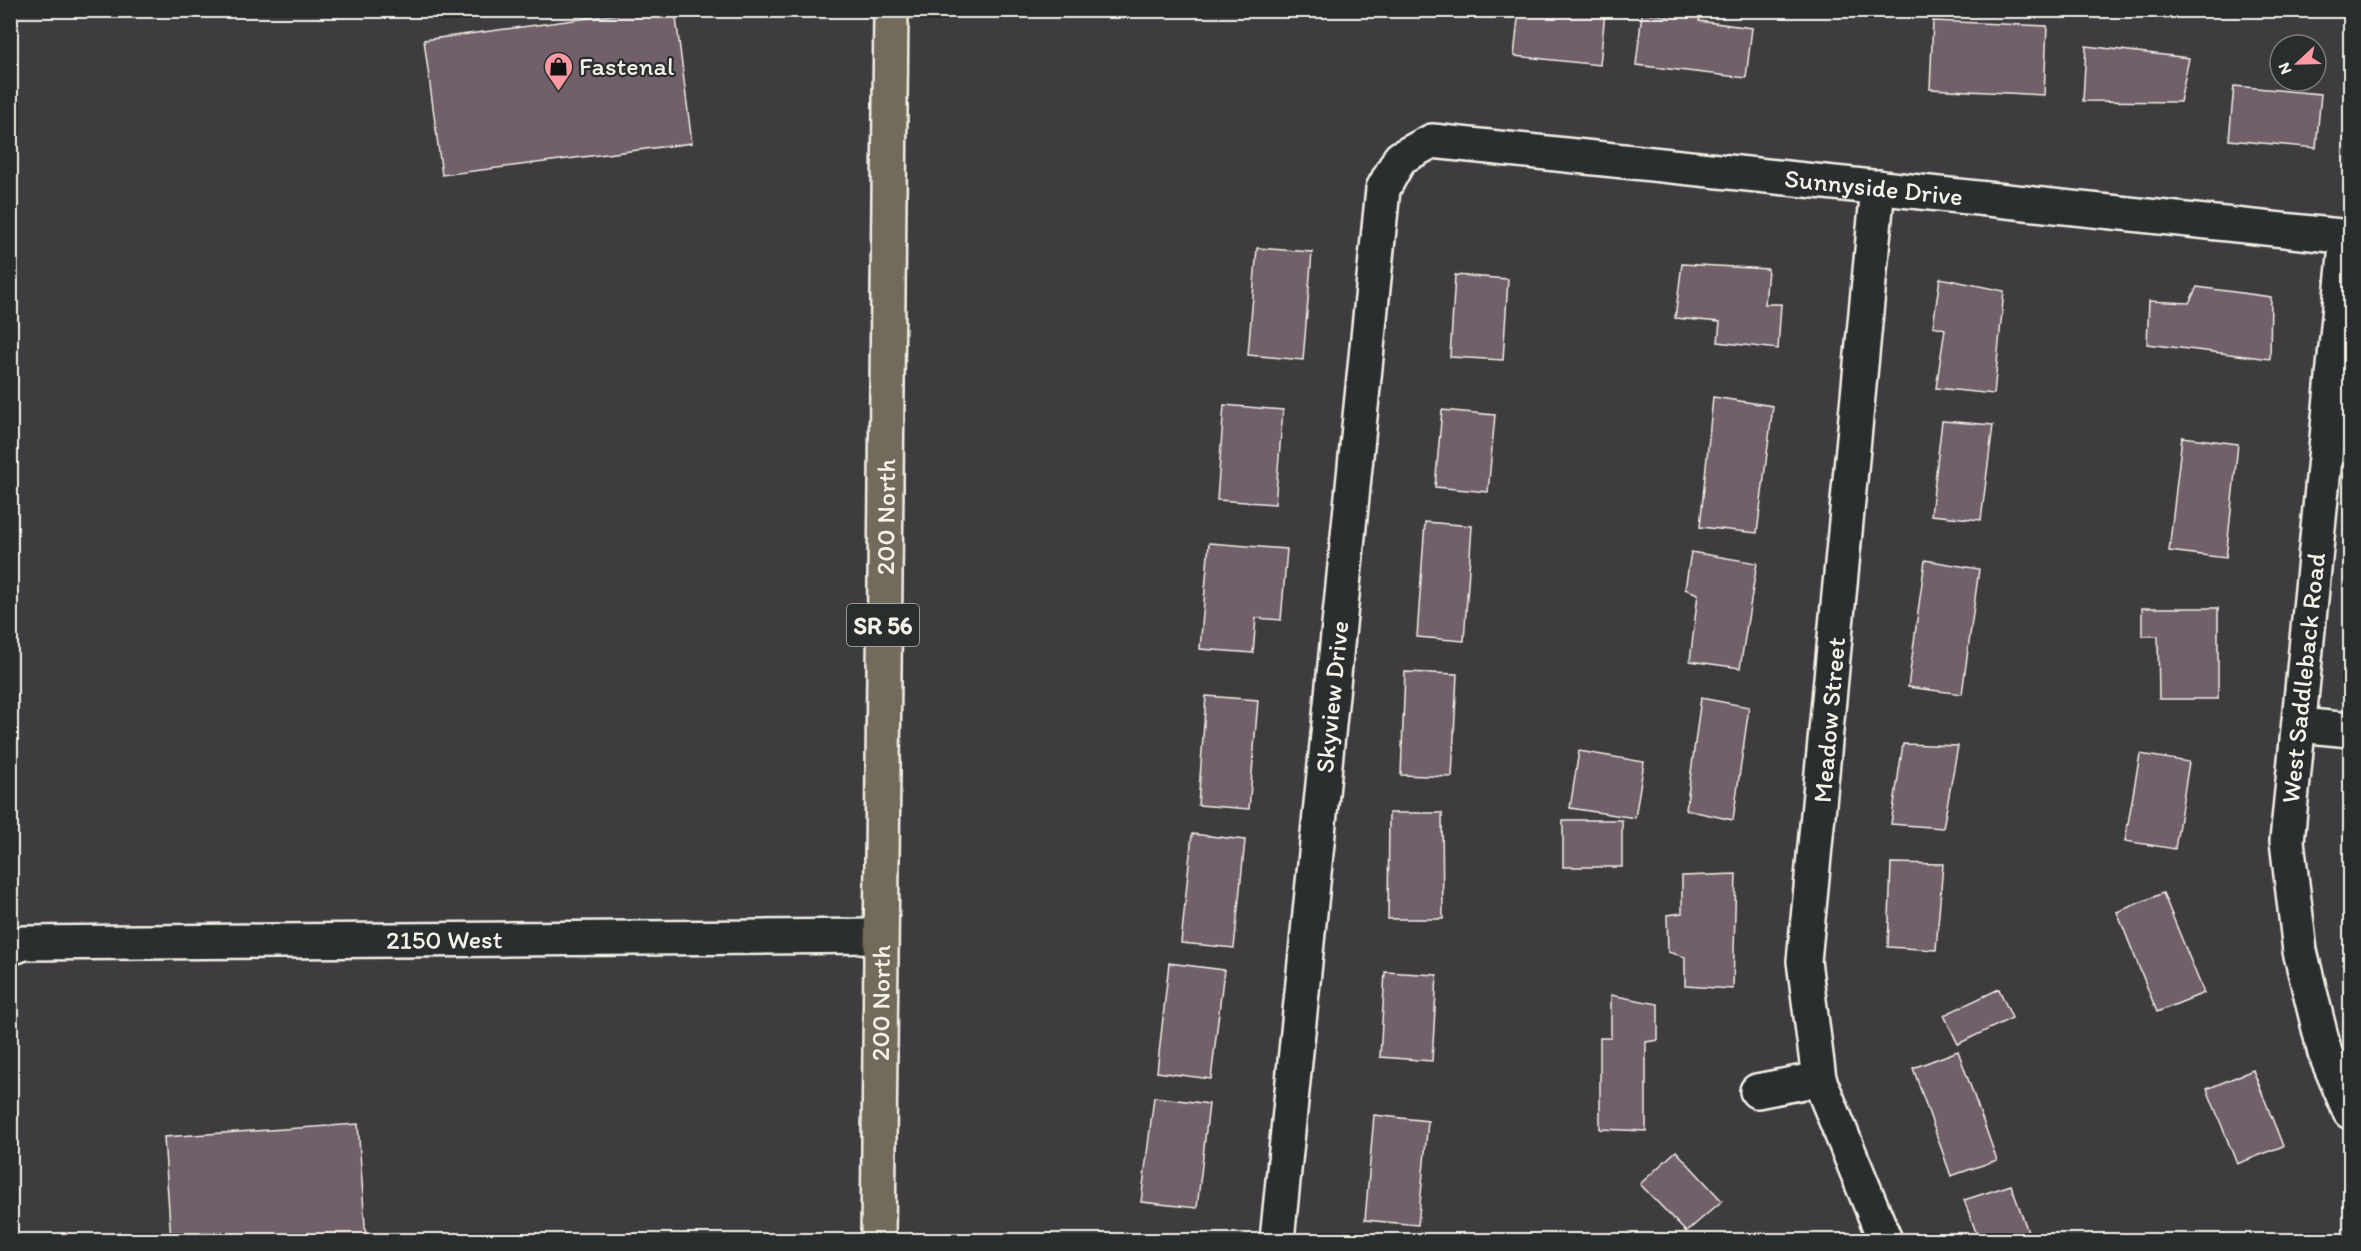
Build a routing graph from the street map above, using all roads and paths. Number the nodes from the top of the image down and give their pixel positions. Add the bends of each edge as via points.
1 (891, 10) edge
2 (1400, 158) joint
3 (1878, 187) junction
4 (2349, 236) edge
5 (2299, 725) junction
6 (2350, 730) edge
7 (880, 936) junction
8 (10, 948) edge
9 (1819, 1080) junction
10 (1757, 1091) dead end
11 (2350, 1112) edge
12 (878, 1240) edge
13 (1277, 1240) edge
14 (1885, 1240) edge

1 - 7 main road, 200 North / SR 56
2 - 3 street, Sunnyside Drive via 1432,141
2 - 13 street, Skyview Drive via 1383,189
3 - 4 street, Sunnyside Drive
3 - 9 street, Meadow Street via 1804,961
4 - 5 street, West Saddleback Road
5 - 6 street
5 - 11 street, West Saddleback Road via 2287,842 2300,951 2325,1053
7 - 8 street, 2150 West via 24,943
7 - 12 main road, 200 North / SR 56
9 - 10 street
9 - 14 street, Meadow Street

